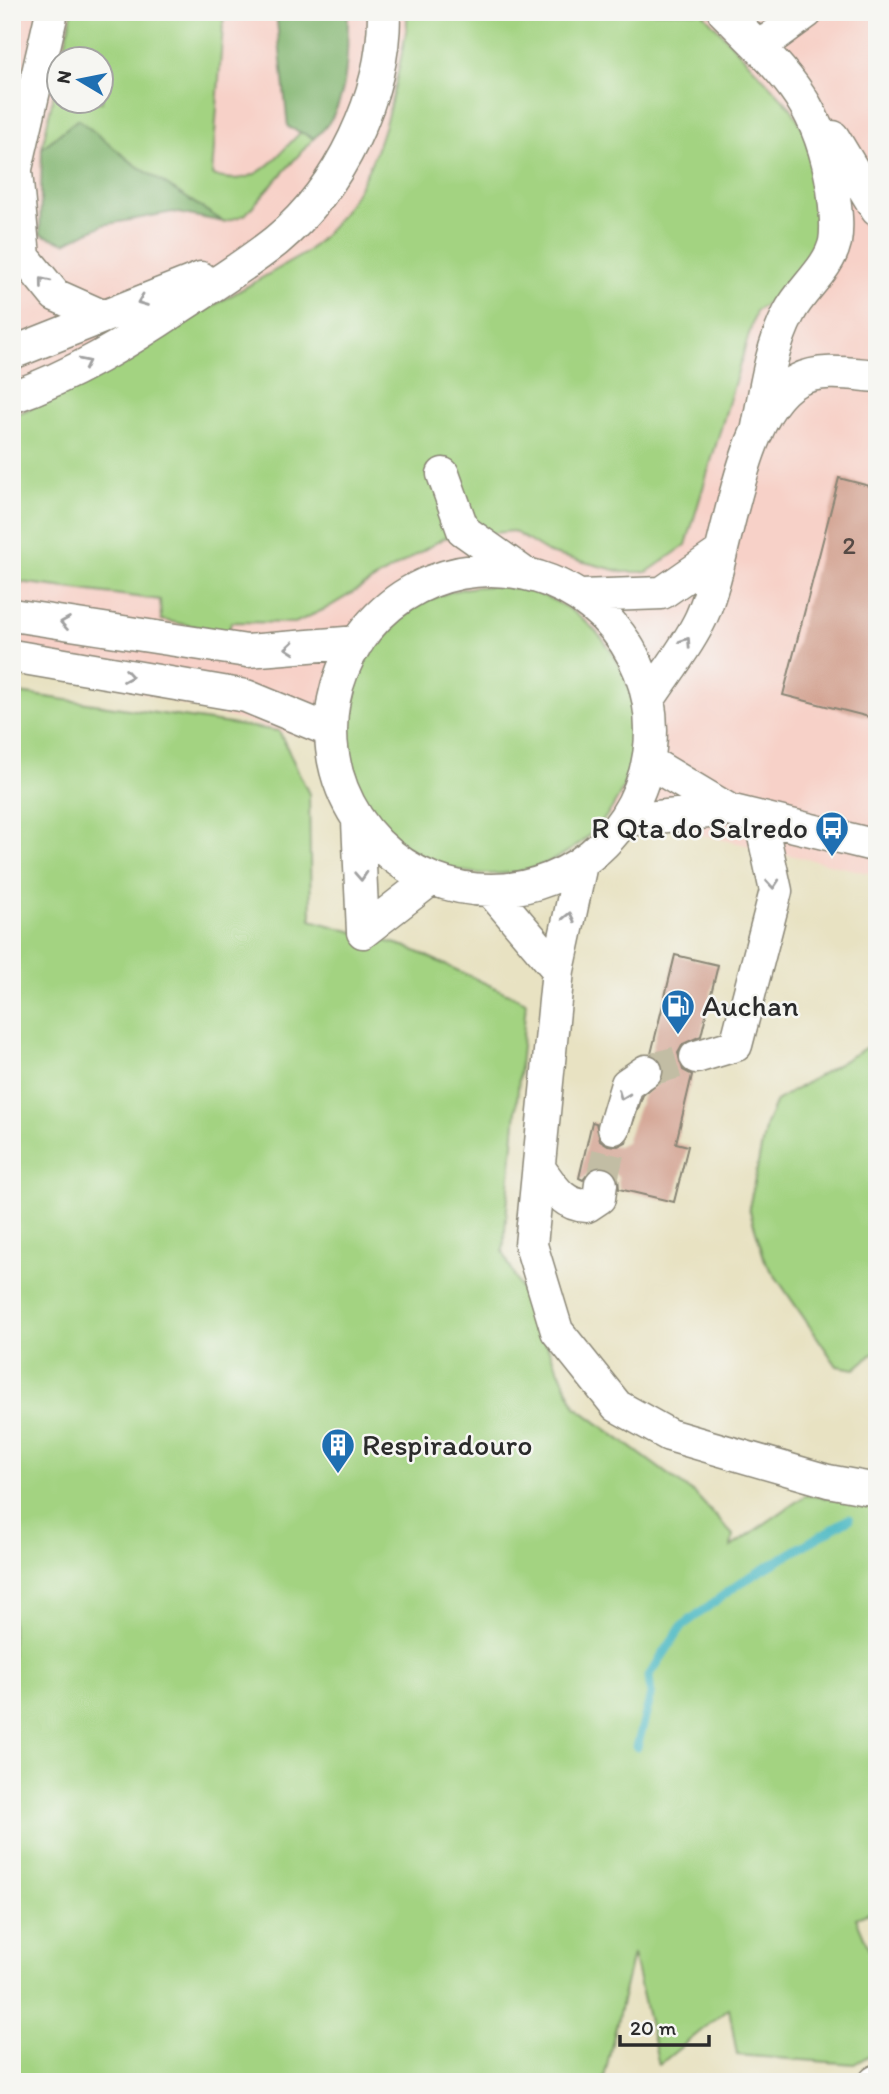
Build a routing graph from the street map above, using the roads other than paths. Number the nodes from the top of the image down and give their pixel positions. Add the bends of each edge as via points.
1 (52, 12) edge
2 (384, 12) edge
3 (724, 12) edge
4 (803, 13) edge
5 (759, 47) junction
6 (796, 86) junction
7 (14, 176) edge
8 (877, 210) edge
9 (251, 259) junction
10 (102, 316) junction
11 (12, 353) edge
12 (877, 376) edge
13 (16, 393) edge
14 (757, 432) junction
15 (443, 474) dead end
16 (721, 552) junction
17 (523, 572) junction
18 (580, 596) junction
19 (12, 615) edge
20 (358, 642) junction
21 (12, 656) edge
22 (649, 699) junction
23 (331, 731) junction
24 (649, 762) junction
25 (729, 810) junction
26 (760, 818) junction
27 (625, 820) junction
28 (358, 821) junction
29 (877, 846) edge
30 (581, 864) junction
31 (430, 880) junction
32 (492, 892) junction
33 (558, 970) junction
34 (696, 1057) tunnel mouth
35 (646, 1071) tunnel mouth
36 (614, 1128) tunnel mouth
37 (539, 1168) junction
38 (601, 1184) tunnel mouth
39 (877, 1490) edge

1 - 7 street
2 - 9 street via 380,59 348,150 294,224
3 - 5 street
4 - 5 street
5 - 6 street
6 - 8 street via 817,108
6 - 14 street via 812,113 829,162 835,243 788,314 770,368
10 -> 7 street via 55,295 24,257
9 -> 10 street
13 -> 9 street via 126,344
10 - 11 street
12 - 14 street via 839,373 798,380 780,394
14 - 16 street
15 - 17 street via 463,530
16 - 18 street via 662,593
22 -> 16 street via 701,618
17 - 18 street
17 - 20 street via 460,572 430,582 402,597
18 - 22 street via 605,616 625,641
20 -> 19 street via 247,651
20 - 23 street via 343,669
21 -> 23 street via 246,696
22 - 24 street
23 - 28 street via 334,763
24 - 25 street
24 - 27 street
25 - 26 street
25 - 27 street
26 - 29 street
26 -> 34 street via 776,891 736,1045
27 - 30 street
28 - 31 street via 402,865
28 -> 31 street via 363,932
30 - 32 street via 543,882
33 -> 30 street
31 - 32 street
32 - 33 street
33 - 37 street
35 -> 36 street via 627,1084
37 - 38 street via 572,1206 587,1206 598,1198
37 - 39 street via 531,1245 557,1331 617,1406 669,1436 828,1481

